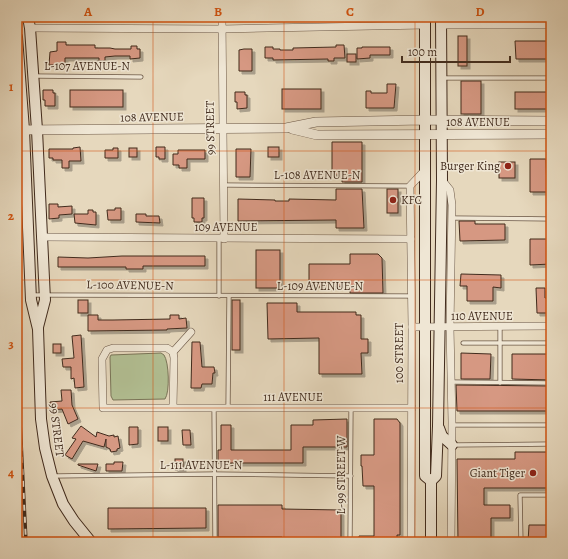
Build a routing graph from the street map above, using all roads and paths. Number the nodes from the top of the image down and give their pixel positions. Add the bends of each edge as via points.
1 (28, 17) edge
2 (222, 17) edge
3 (425, 21) edge
4 (441, 21) edge
5 (551, 25) edge
6 (30, 28) junction
7 (222, 29) junction
8 (17, 37) edge
9 (33, 76) junction
10 (140, 77) dead end
11 (441, 78) junction
12 (551, 78) edge
13 (424, 120) junction
14 (442, 120) junction
15 (551, 121) edge
16 (223, 128) junction
17 (286, 128) junction
18 (20, 130) edge
19 (37, 130) junction
20 (425, 134) junction
21 (442, 134) junction
22 (551, 134) edge
23 (425, 170) junction
24 (442, 180) junction
25 (223, 185) junction
26 (410, 186) junction
27 (551, 186) edge
28 (452, 218) junction
29 (551, 219) edge
30 (41, 237) junction
31 (221, 238) junction
32 (411, 239) junction
33 (44, 294) junction
34 (31, 295) junction
35 (219, 296) junction
36 (229, 296) junction
37 (412, 296) junction
38 (551, 326) edge
39 (412, 327) junction
40 (425, 327) junction
41 (439, 327) junction
42 (450, 327) junction
43 (500, 327) junction
44 (38, 329) junction
45 (191, 332) dead end
46 (463, 343) dead end
47 (500, 343) junction
48 (551, 343) edge
49 (172, 352) junction
50 (451, 382) junction
51 (500, 383) junction
52 (551, 383) edge
53 (173, 407) junction
54 (214, 408) junction
55 (228, 408) junction
56 (351, 408) junction
57 (412, 408) junction
58 (452, 425) junction
59 (551, 425) edge
60 (438, 426) junction
61 (551, 444) edge
62 (452, 445) junction
63 (214, 474) junction
64 (52, 476) junction
65 (351, 476) junction
66 (430, 481) junction
67 (551, 495) edge
68 (91, 542) edge
69 (214, 542) edge
70 (350, 542) edge
71 (411, 542) edge
72 (431, 542) edge
73 (451, 542) edge
74 (521, 542) edge

1 - 6 main road
2 - 7 street, 99 STREET
3 - 7 street
3 - 13 main road
4 - 5 street
4 - 11 main road
6 - 7 street
6 - 9 main road
7 - 16 street, 99 STREET
8 - 18 main road, 99 STREET
9 - 10 lane, L-107 AVENUE-N
9 - 19 main road
11 - 12 lane
11 - 14 main road
13 - 14 street, 108 AVENUE
13 - 17 street, 108 AVENUE via 316,122
13 - 20 main road
14 - 15 street, 108 AVENUE
14 - 21 main road
16 - 17 street, 108 AVENUE
16 - 19 street, 108 AVENUE
16 - 25 street, 99 STREET
17 - 20 street, 108 AVENUE via 317,135
18 - 19 street, 108 AVENUE
18 - 34 main road, 99 STREET
19 - 30 main road
20 - 21 street, 108 AVENUE
20 - 23 main road
21 - 22 street, 108 AVENUE
21 - 24 main road
22 - 27 lane
23 - 26 street
23 - 40 main road
24 - 28 street via 450,190
24 - 41 main road
25 - 26 lane, L-108 AVENUE-N
25 - 31 street, 99 STREET
26 - 32 street, 100 STREET
27 - 29 lane
28 - 29 lane
28 - 42 street
30 - 31 street, 109 AVENUE
30 - 33 main road
31 - 32 street, 109 AVENUE
31 - 35 lane
32 - 37 street, 100 STREET
33 - 34 lane, L-100 AVENUE-N
33 - 35 lane, L-100 AVENUE-N
33 - 44 main road
34 - 44 main road, 99 STREET
35 - 36 lane, L-100 AVENUE-N
36 - 37 lane, L-109 AVENUE-N
36 - 55 lane
37 - 39 street, 100 STREET
38 - 43 street, 110 AVENUE
39 - 40 street, 110 AVENUE
39 - 57 street, 100 STREET
40 - 41 street, 110 AVENUE
40 - 66 main road via 425,476
41 - 42 street, 110 AVENUE
41 - 60 main road
42 - 43 street, 110 AVENUE
42 - 50 street
43 - 47 lane
44 - 64 main road, 99 STREET via 41,419
45 - 49 street
46 - 47 lane
47 - 48 lane
47 - 51 lane
49 - 53 street
49 - 53 street, 111 AVENUE via 167,348 113,348 107,350 102,360 103,408
50 - 51 lane
50 - 58 street
51 - 52 lane
53 - 54 street, 111 AVENUE
54 - 55 street, 111 AVENUE
54 - 63 lane
55 - 56 street, 111 AVENUE
56 - 57 street, 111 AVENUE
56 - 65 lane, L-99 STREET-W
57 - 71 street, 100 STREET
58 - 59 lane
58 - 62 street
60 - 62 main road via 442,436
60 - 66 main road via 436,476
61 - 62 lane
62 - 73 street
63 - 64 lane, L-111 AVENUE-N
63 - 65 lane, L-111 AVENUE-N
63 - 69 lane
64 - 68 main road, 99 STREET via 63,504
65 - 70 lane, L-99 STREET-W
66 - 72 main road
67 - 74 lane via 520,495

